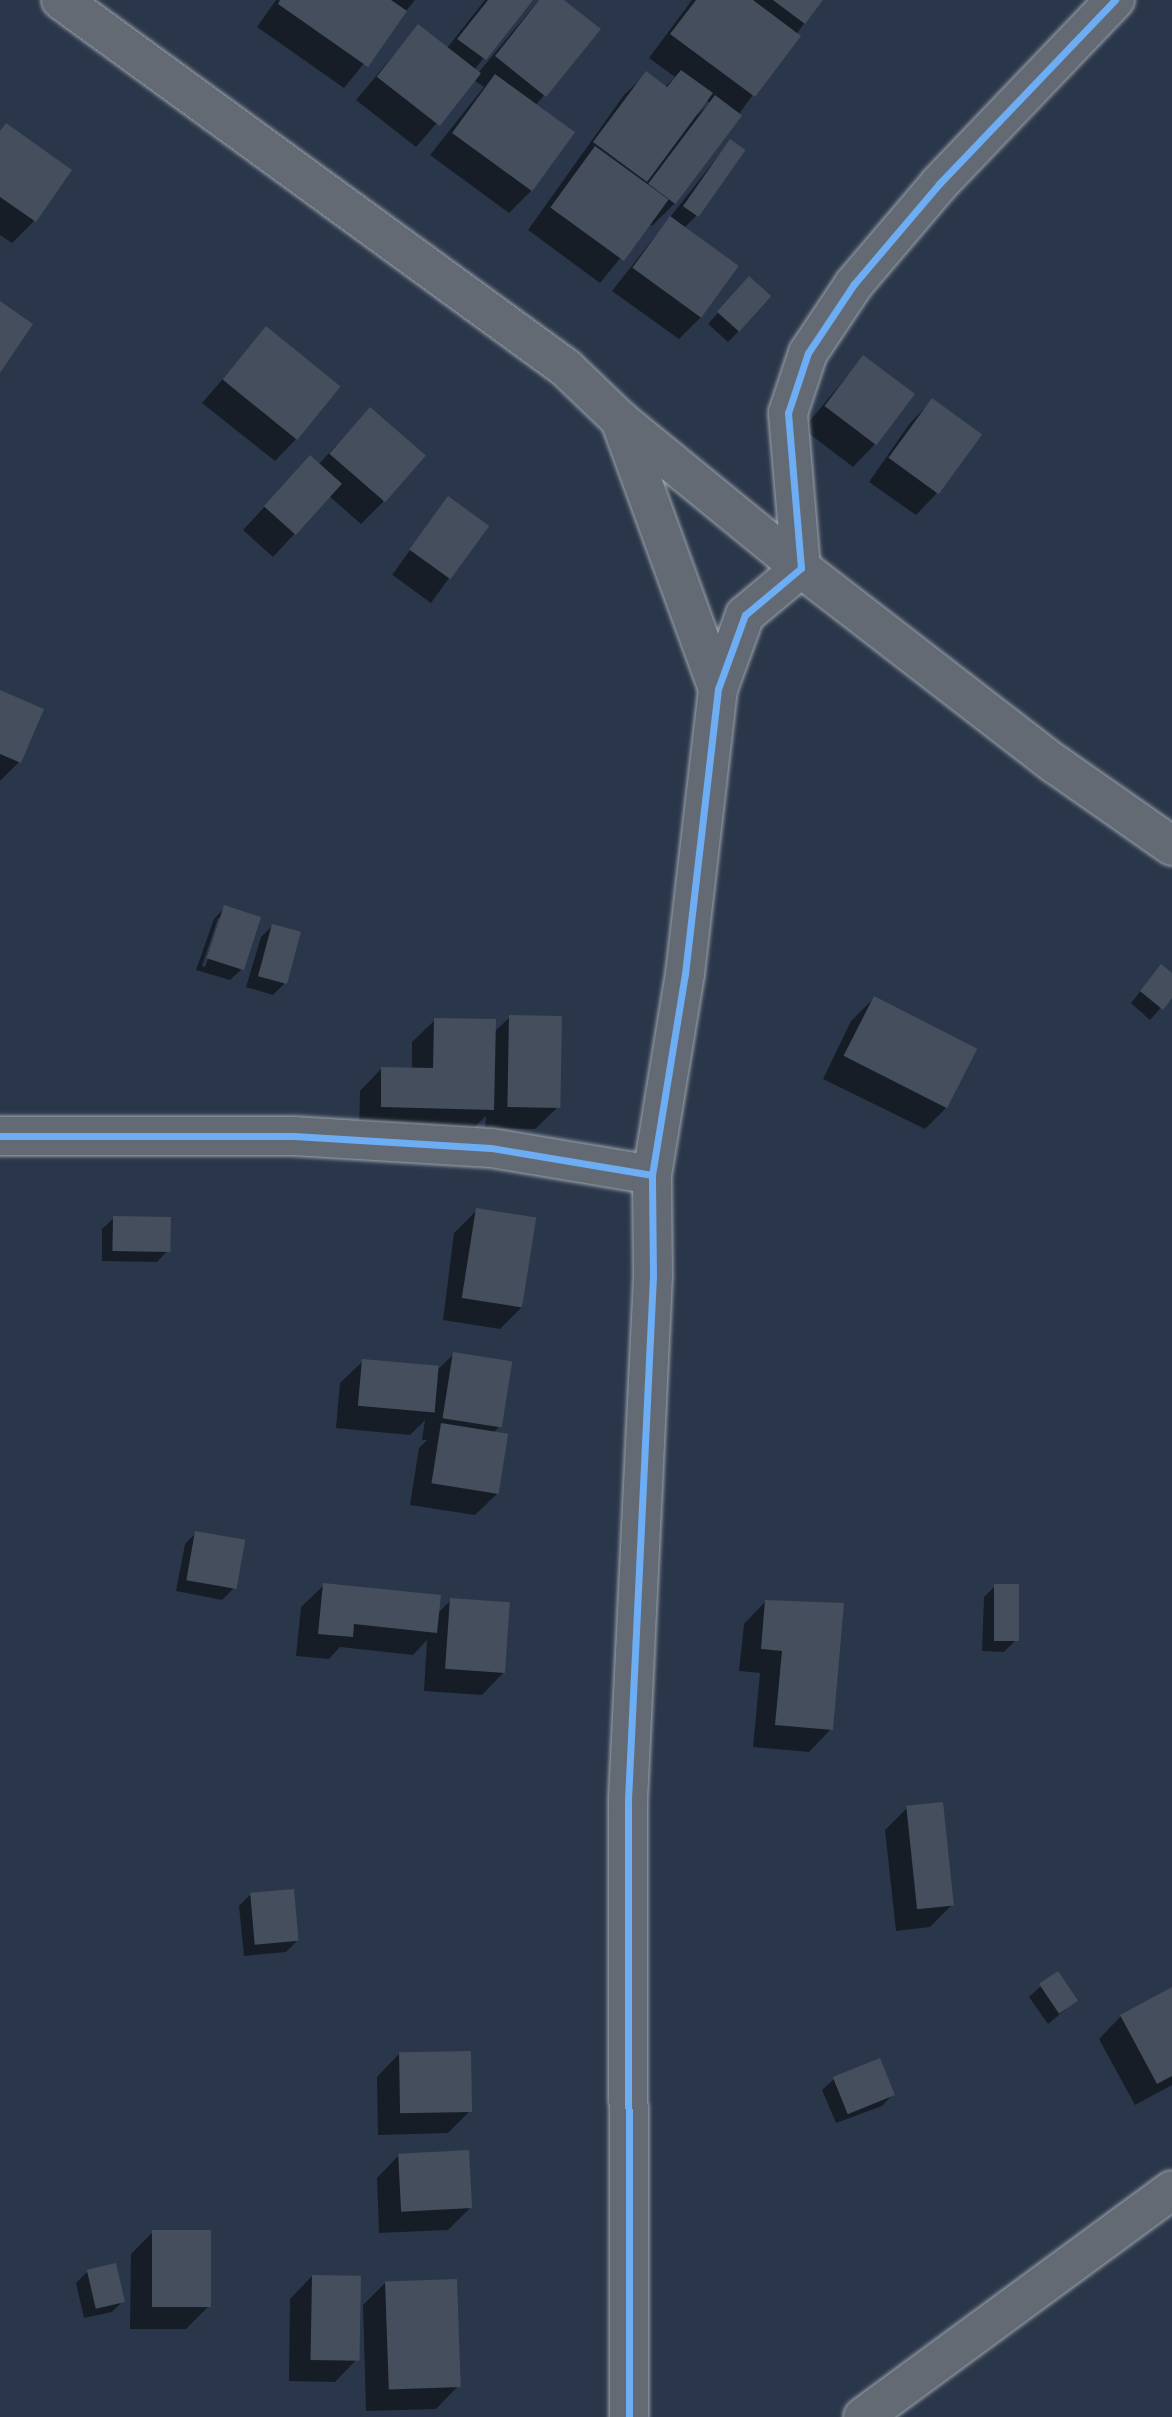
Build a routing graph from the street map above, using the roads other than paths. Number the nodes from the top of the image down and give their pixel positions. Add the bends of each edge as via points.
1 (61, 0) edge
2 (1115, 0) edge
3 (620, 420) junction
4 (801, 568) junction
5 (719, 689) junction
6 (1172, 846) edge
7 (0, 1136) edge
8 (652, 1175) junction
9 (1172, 2190) edge
10 (629, 2417) edge
11 (863, 2417) edge

1 - 3 street via 566,368
2 - 4 street via 939,184 854,284 808,353 788,413
3 - 4 street
3 - 5 street
4 - 5 street via 745,615
4 - 6 street via 1055,764
5 - 8 street via 685,974
7 - 8 street via 307,1137 491,1148
8 - 10 street via 653,1276 628,1800
9 - 11 street

